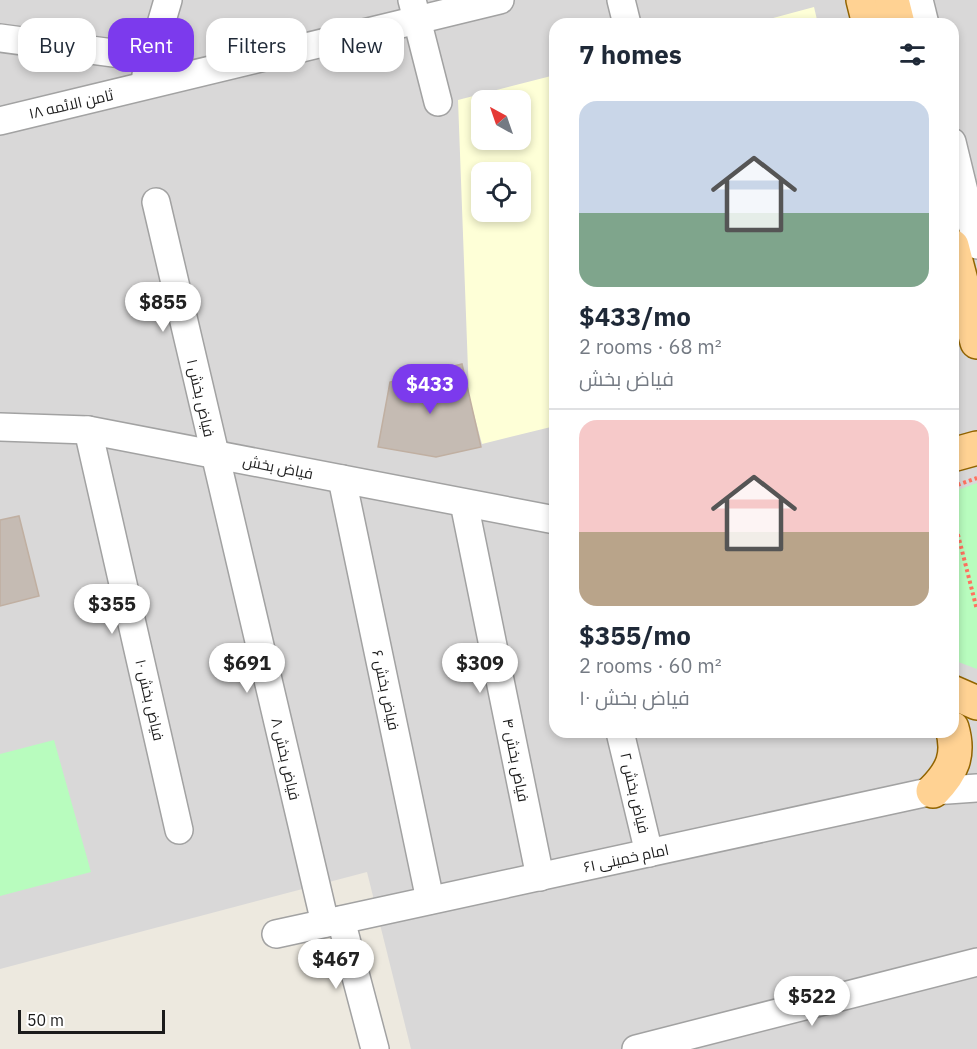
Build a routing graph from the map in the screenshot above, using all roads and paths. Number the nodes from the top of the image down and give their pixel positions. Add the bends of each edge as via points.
1 (168, 0) edge
2 (500, 0) edge
3 (621, 0) edge
4 (863, 0) edge
5 (892, 0) edge
6 (919, 0) edge
7 (414, 10) edge
8 (163, 18) edge
9 (626, 18) edge
10 (867, 18) edge
11 (896, 18) edge
12 (924, 18) edge
13 (0, 38) edge
14 (108, 52) edge
15 (147, 72) edge
16 (142, 88) junction
17 (438, 102) dead end
18 (0, 121) edge
19 (959, 171) edge
20 (156, 202) dead end
21 (977, 245) edge
22 (959, 273) edge
23 (977, 342) edge
24 (0, 427) edge
25 (88, 430) junction
26 (977, 448) edge
27 (959, 453) edge
28 (214, 454) junction
29 (977, 478) edge
30 (342, 479) junction
31 (959, 484) edge
32 (464, 503) junction
33 (549, 519) edge
34 (959, 539) edge
35 (977, 610) edge
36 (959, 695) edge
37 (977, 703) edge
38 (621, 738) edge
39 (953, 738) edge
40 (977, 788) edge
41 (933, 791) junction
42 (179, 830) dead end
43 (649, 853) junction
44 (540, 877) junction
45 (430, 900) junction
46 (333, 922) junction
47 (276, 934) dead end
48 (977, 962) edge
49 (375, 1049) edge
50 (636, 1049) edge

1 - 8 street
2 - 7 street, ثامن الائمه ۱۸
3 - 9 street
4 - 10 main road
5 - 11 main road
6 - 12 street
7 - 16 street, ثامن الائمه ۱۸
7 - 17 street
13 - 14 street
15 - 16 street
16 - 18 street, ثامن الائمه ۱۸
19 - 21 street
20 - 28 street, فیاض بخش ۱
22 - 23 main road
24 - 25 street, فیاض بخش
25 - 28 street, فیاض بخش
25 - 42 street, فیاض بخش ۱۰
26 - 27 main road
28 - 30 street, فیاض بخش
28 - 46 street, فیاض بخش ۸
29 - 31 path
30 - 32 street, فیاض بخش
30 - 45 street, فیاض بخش ۶
32 - 33 street, فیاض بخش
32 - 44 street, فیاض بخش ۴
34 - 35 path
36 - 37 main road
38 - 43 street, فیاض بخش ۲
39 - 41 main road via 956,755 948,777
40 - 41 street, امام خمینی ۶۱
41 - 43 street, امام خمینی ۶۱
43 - 44 street, امام خمینی ۶۱
44 - 45 street, امام خمینی ۶۱
45 - 46 street, امام خمینی ۶۱
46 - 47 street, امام خمینی ۶۱
46 - 49 street, فیاض بخش ۸
48 - 50 street

